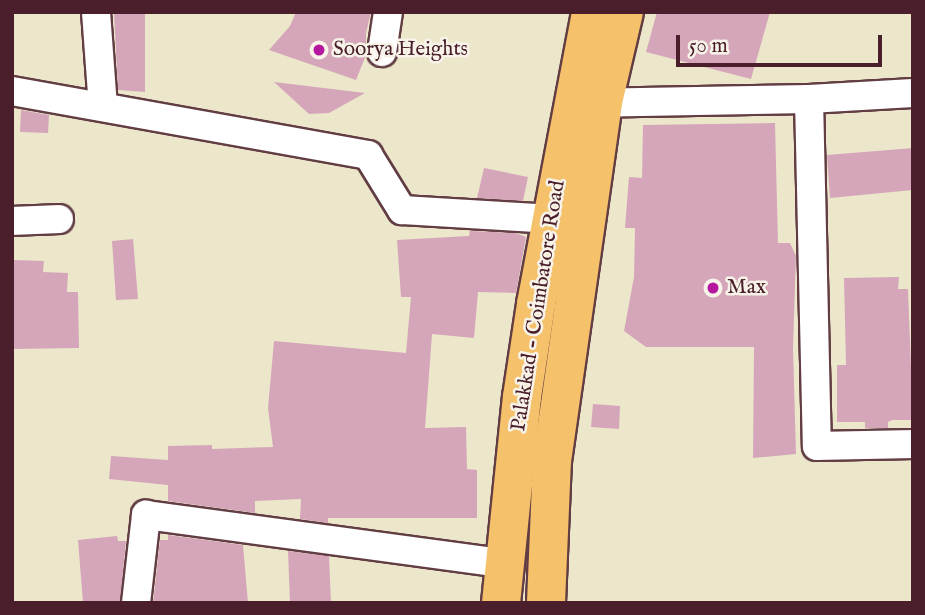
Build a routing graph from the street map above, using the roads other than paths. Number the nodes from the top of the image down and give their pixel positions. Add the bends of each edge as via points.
1 (96, 12) edge
2 (388, 12) edge
3 (591, 12) edge
4 (624, 12) edge
5 (382, 52) dead end
6 (12, 91) edge
7 (913, 93) edge
8 (809, 99) junction
9 (587, 103) junction
10 (103, 107) junction
11 (59, 219) dead end
12 (553, 219) junction
13 (12, 221) edge
14 (522, 397) junction
15 (561, 405) junction
16 (913, 444) edge
17 (503, 563) junction
18 (136, 603) edge
19 (501, 603) edge
20 (546, 603) edge

1 - 10 street
2 - 5 street
3 - 9 main road, Palakkad - Coimbatore Road
4 - 9 main road, Palakkad - Coimbatore Road
6 - 10 street
7 - 8 street
8 - 9 street
8 - 16 street via 817,446
9 - 12 main road, Palakkad - Coimbatore Road
9 - 15 main road, Palakkad - Coimbatore Road
10 - 12 street via 368,155 402,210
11 - 13 street
12 - 14 main road, Palakkad - Coimbatore Road
14 - 15 main road
14 - 17 main road, Palakkad - Coimbatore Road
15 - 20 main road, Palakkad - Coimbatore Road via 552,461
17 - 18 street via 146,515
17 - 19 main road, Palakkad - Coimbatore Road

